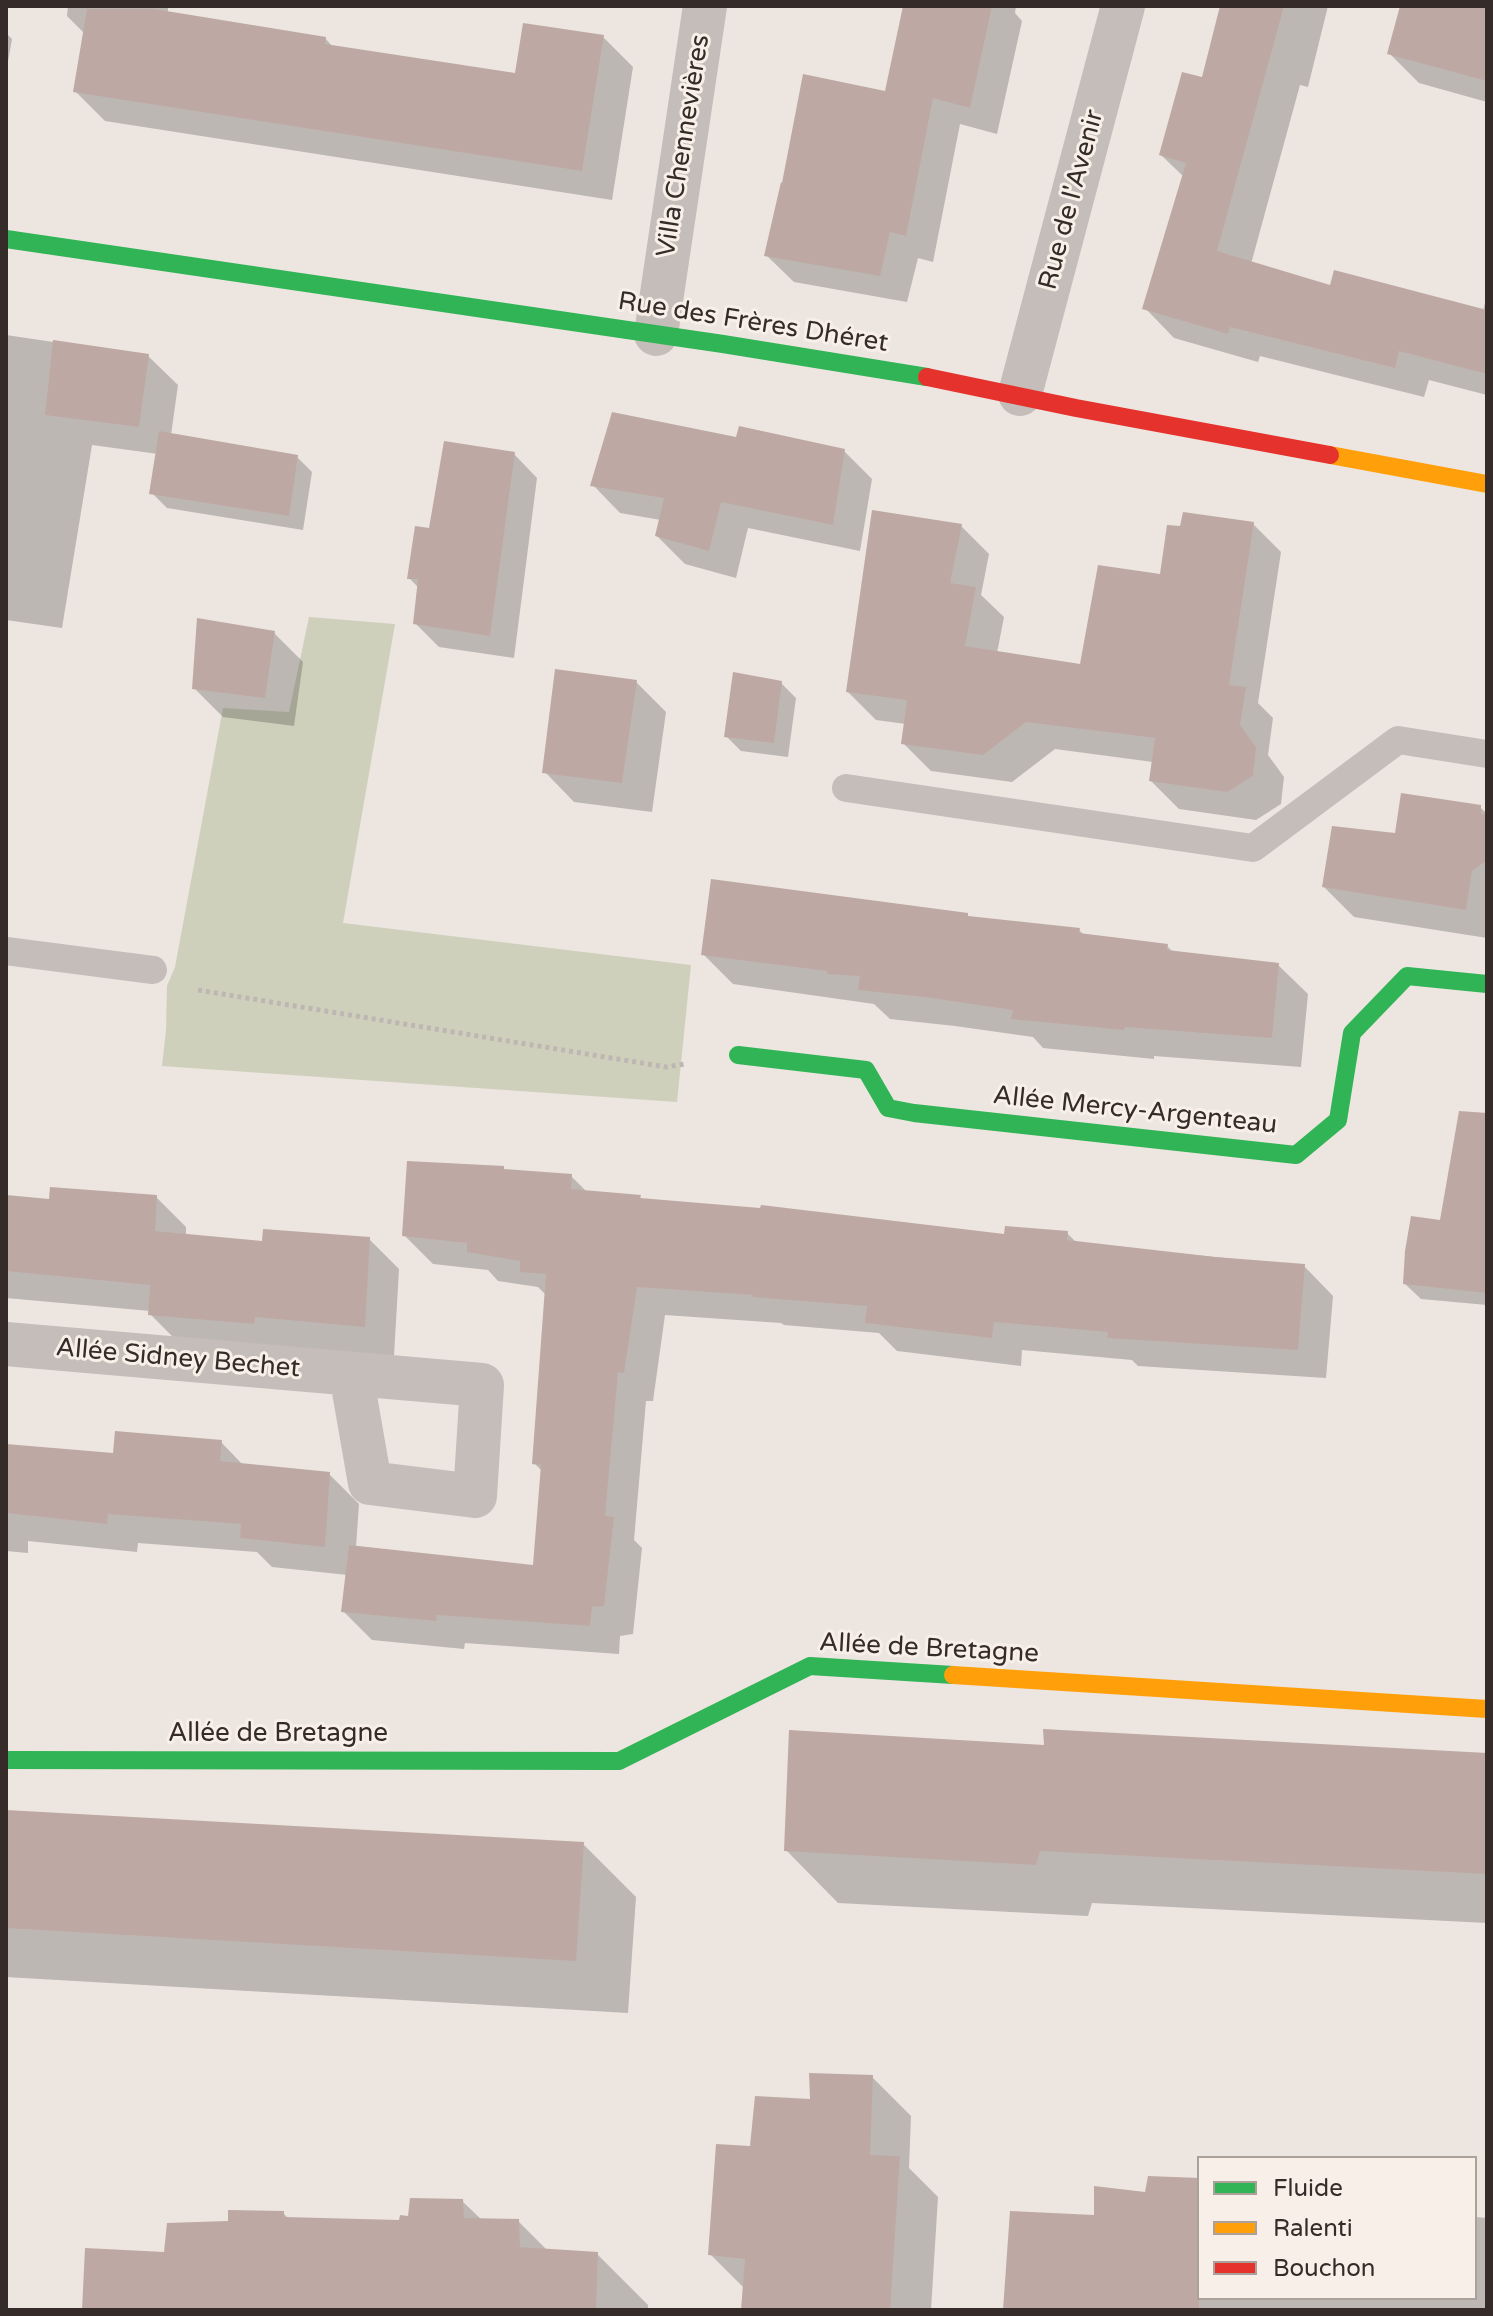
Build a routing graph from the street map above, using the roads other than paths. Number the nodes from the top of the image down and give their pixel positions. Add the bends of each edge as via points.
1 (705, 6) edge
2 (1123, 6) edge
3 (6, 239) edge
4 (656, 334) junction
5 (1020, 394) junction
6 (1487, 484) edge
7 (1487, 754) edge
8 (846, 788) dead end
9 (6, 951) edge
10 (153, 970) road end
11 (1487, 984) edge
12 (738, 1055) road end
13 (6, 1344) edge
14 (351, 1374) dead end
15 (1487, 1709) edge
16 (6, 1760) edge

1 - 4 street, Villa Chennevières
2 - 5 street, Rue de l'Avenir
3 - 4 street, Rue des Frères Dhéret
4 - 5 street, Rue des Frères Dhéret
5 - 6 street, Rue des Frères Dhéret
7 - 8 lane via 1398,740 1253,848
9 - 10 lane
11 - 12 street, Allée Mercy-Argenteau via 1407,976 1352,1033 1338,1120 1296,1155 914,1113 888,1108 866,1070
13 - 14 street, Allée Sidney Bechet
15 - 16 street, Allée de Bretagne via 810,1666 619,1761

